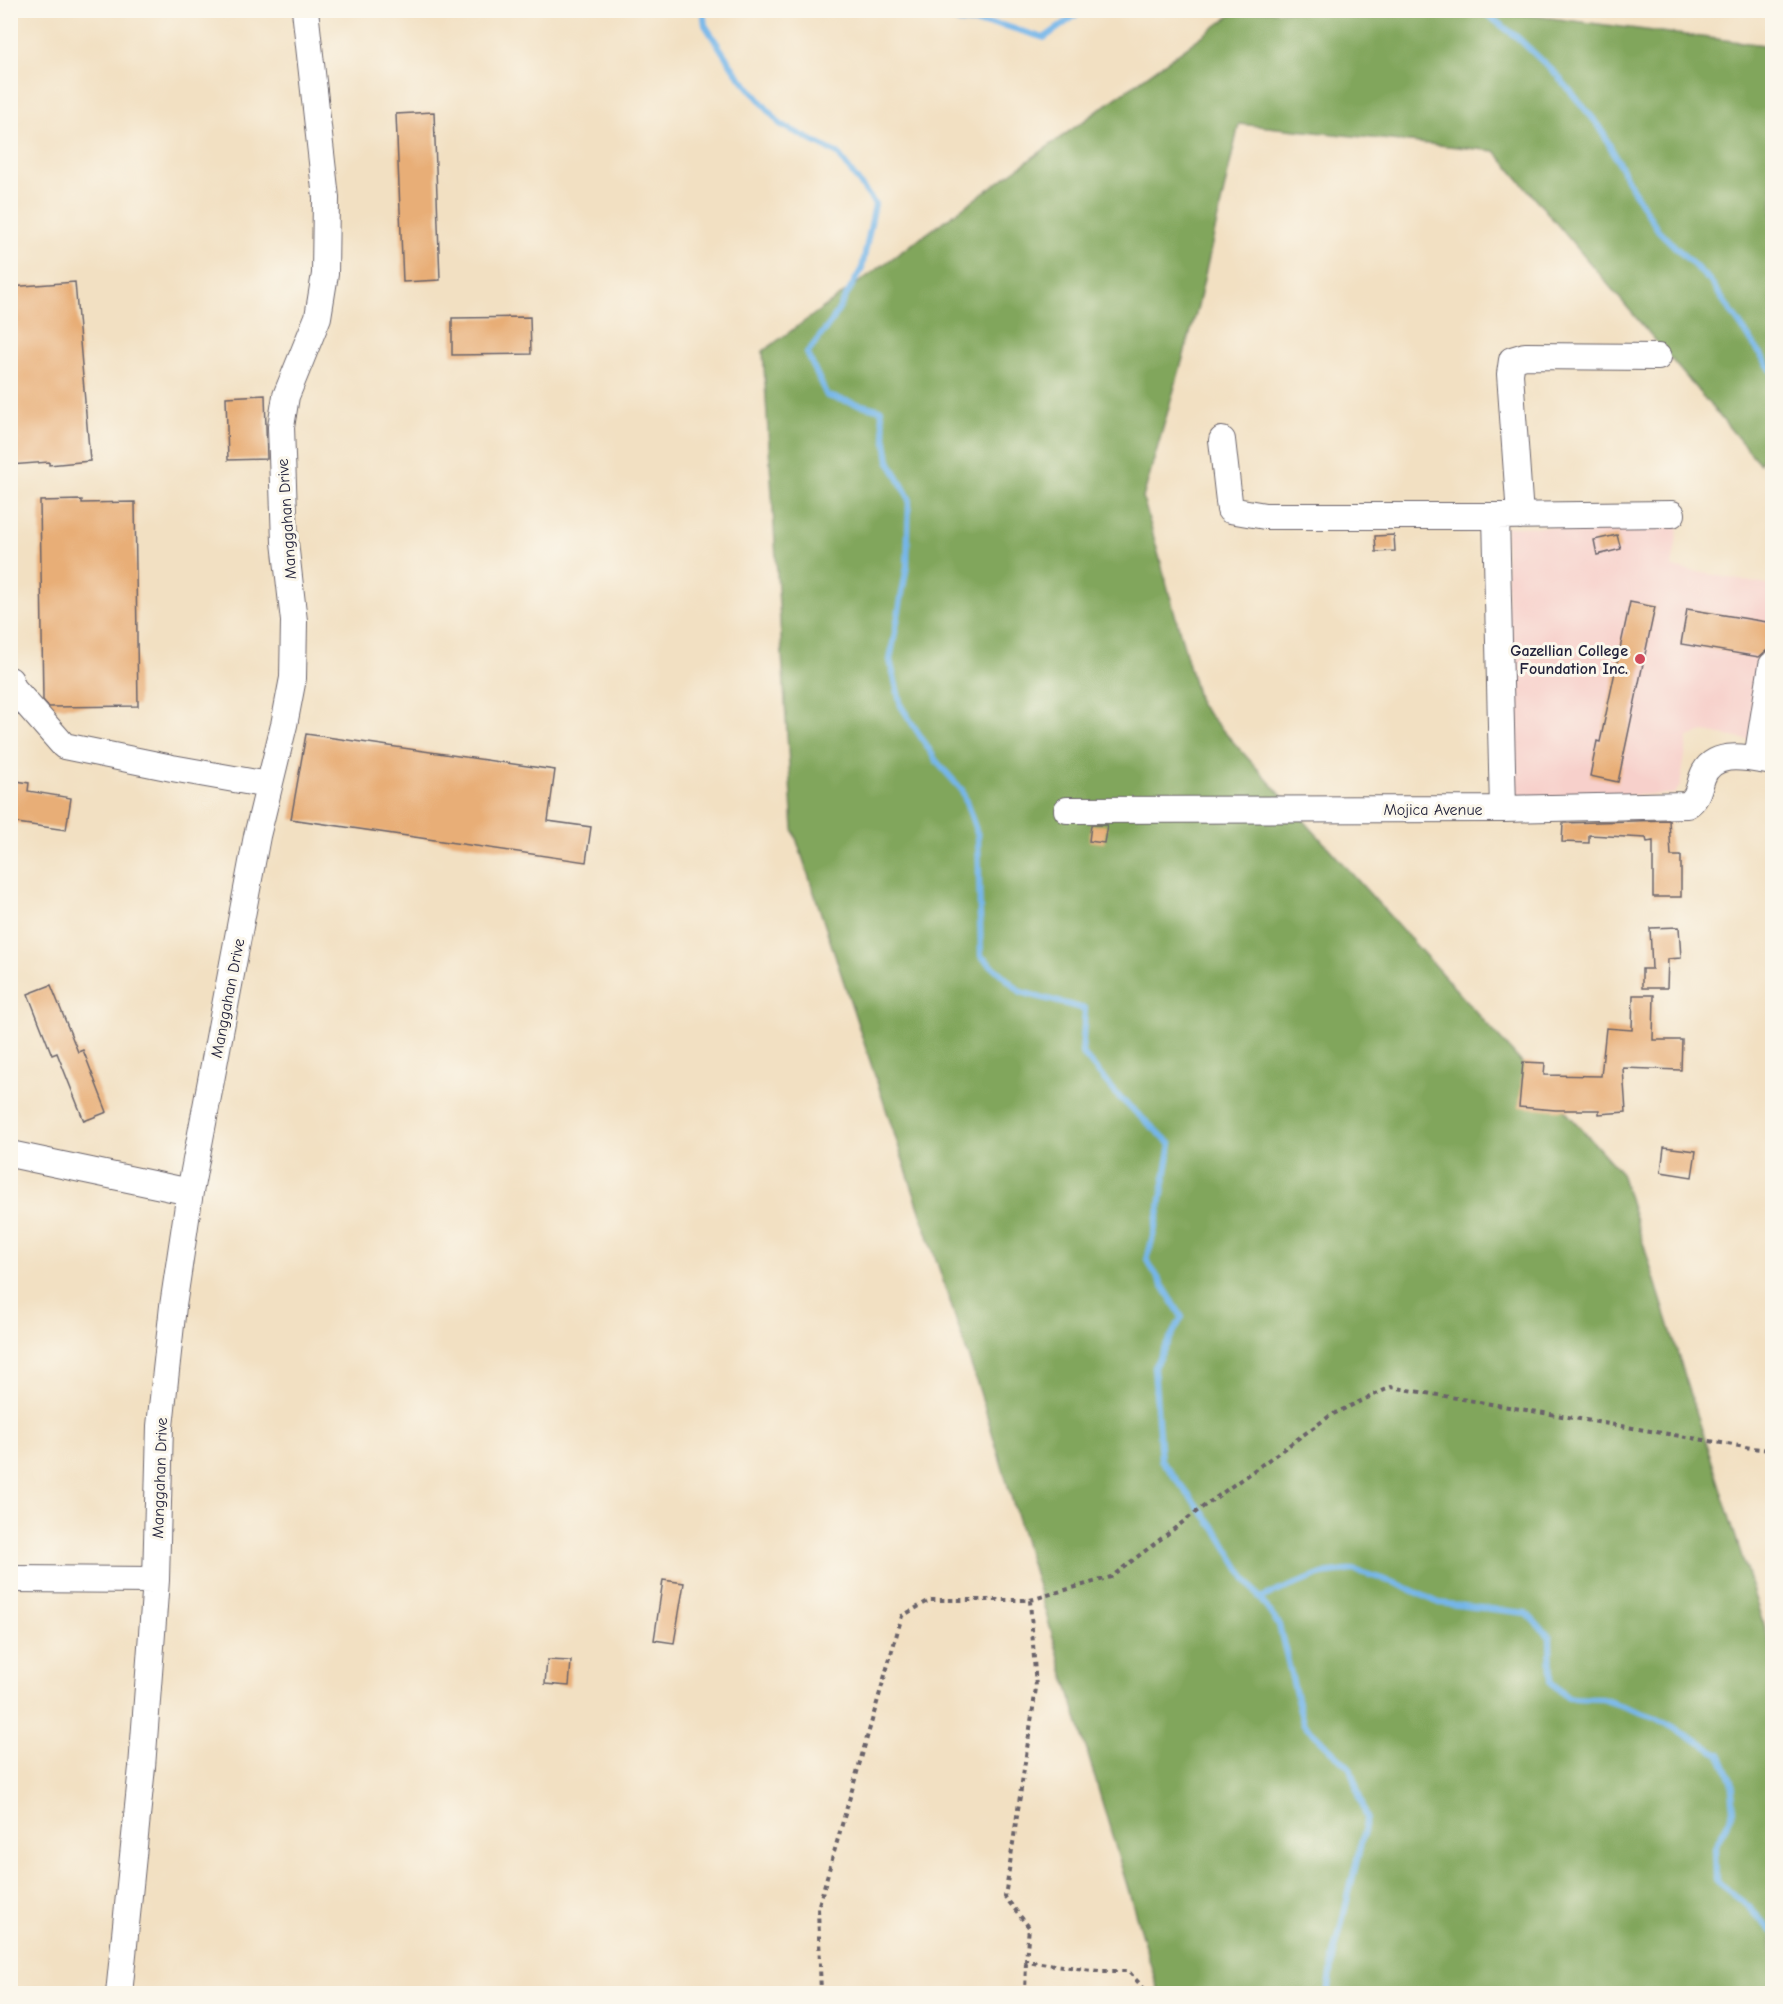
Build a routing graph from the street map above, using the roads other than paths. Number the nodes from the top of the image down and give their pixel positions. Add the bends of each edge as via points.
1 (305, 10) edge
2 (1658, 357) dead end
3 (1222, 440) dead end
4 (1672, 514) dead end
5 (1508, 516) junction
6 (1772, 665) edge
7 (10, 680) edge
8 (1765, 760) edge
9 (268, 785) junction
10 (1503, 809) junction
11 (1067, 810) dead end
12 (10, 1154) edge
13 (190, 1192) junction
14 (10, 1579) edge
15 (156, 1580) junction
16 (119, 1994) edge

1 - 9 street, Manggahan Drive via 326,198 326,274 318,317 286,396 281,427 285,542 294,621 293,678
2 - 5 street via 1526,356 1512,360
3 - 5 street via 1230,510 1265,516
4 - 5 street
5 - 10 street
6 - 8 street
7 - 9 street via 64,746
8 - 10 street, Mojica Avenue via 1722,758 1712,763 1697,796 1687,805
9 - 13 street, Manggahan Drive
10 - 11 street, Mojica Avenue
12 - 13 street
13 - 15 street, Manggahan Drive via 160,1426
14 - 15 street
15 - 16 street, Manggahan Drive

